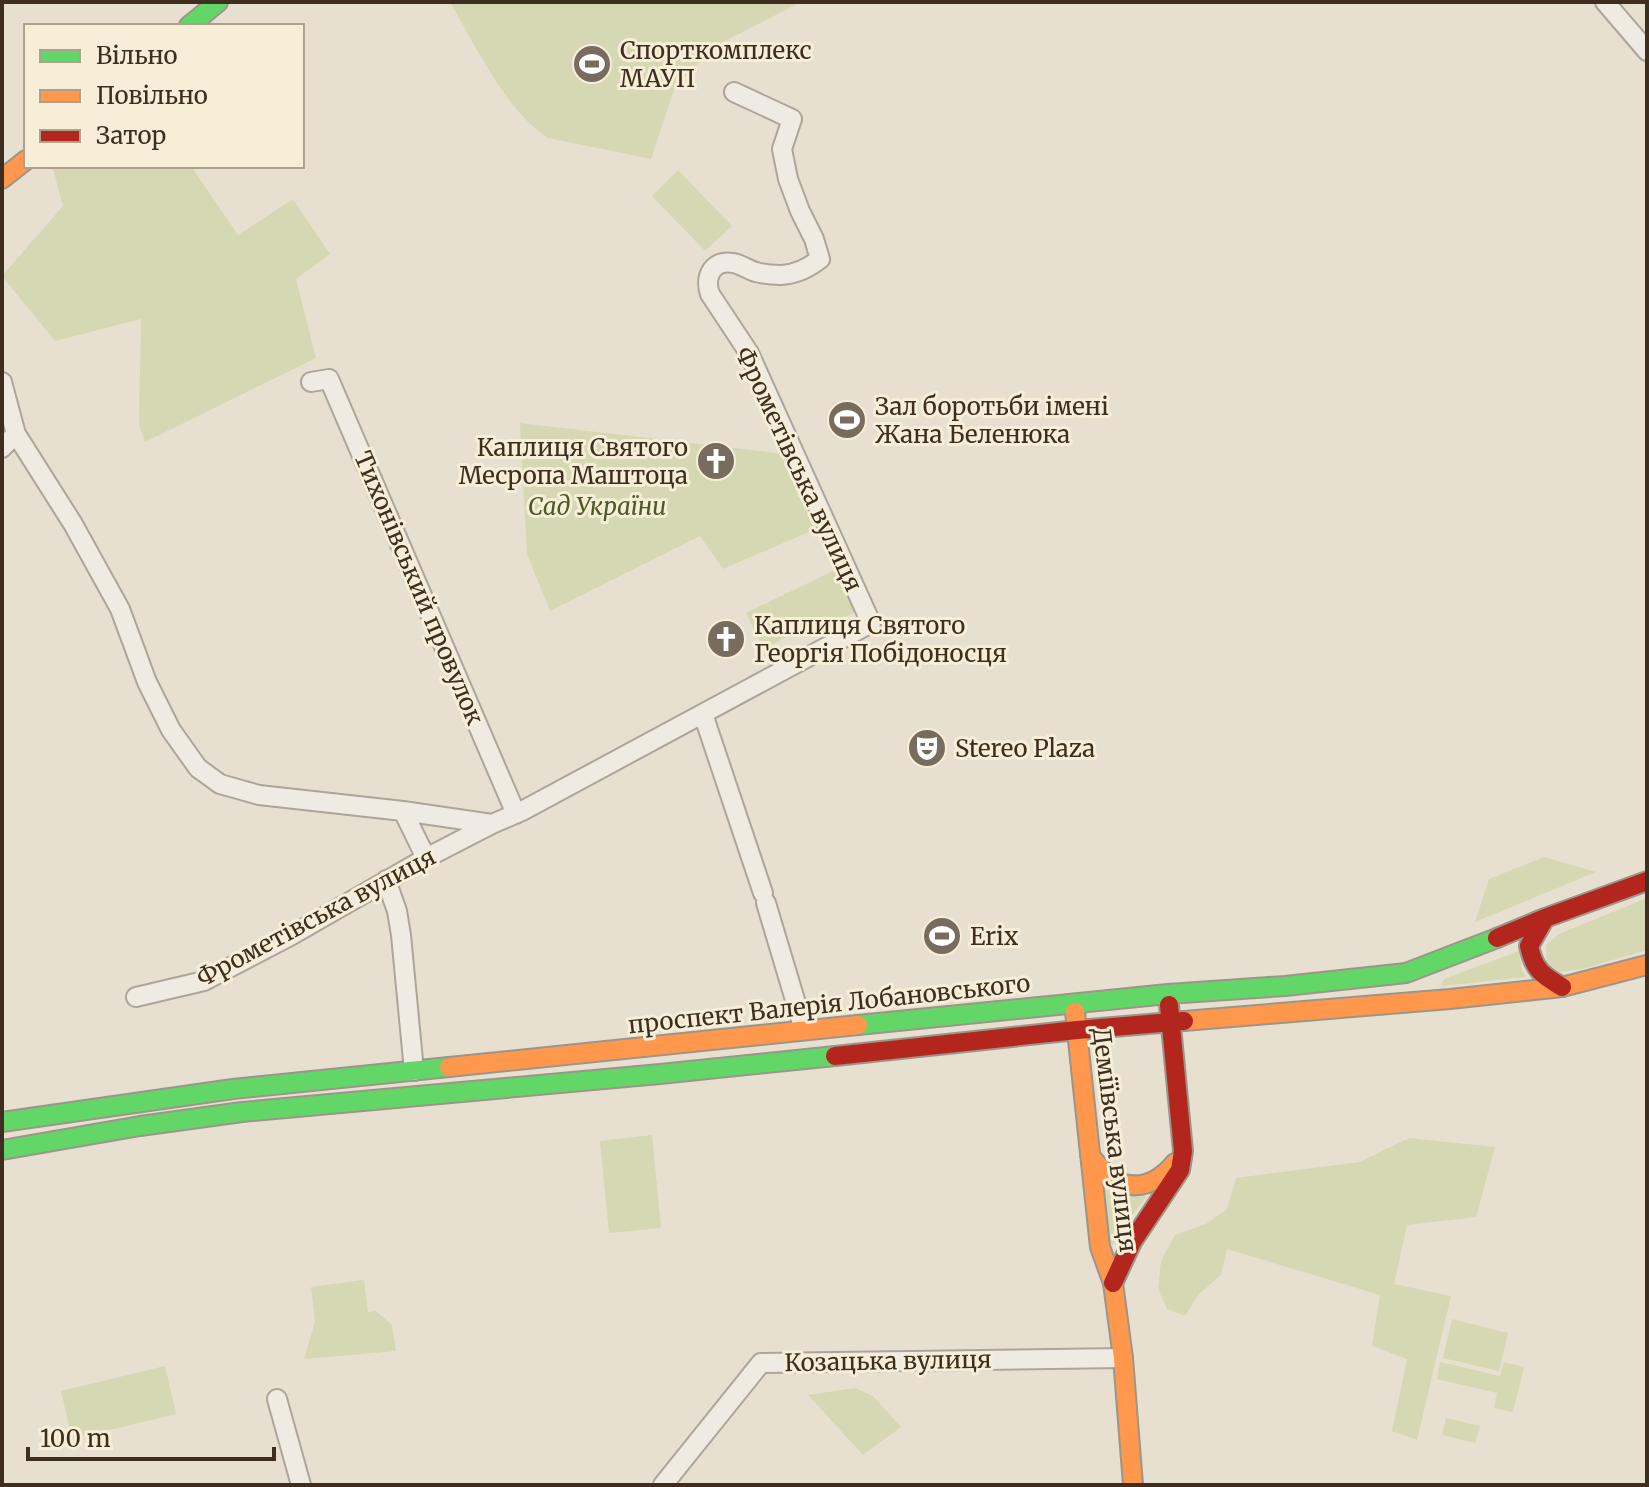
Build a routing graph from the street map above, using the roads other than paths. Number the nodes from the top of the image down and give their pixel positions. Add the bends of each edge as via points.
1 (218, 2) edge
2 (1605, 2) edge
3 (191, 24) edge
4 (1647, 51) edge
5 (734, 92) dead end
6 (24, 161) edge
7 (3, 175) edge
8 (2, 382) edge
9 (311, 382) dead end
10 (16, 434) junction
11 (2, 448) edge
12 (703, 714) junction
13 (403, 811) junction
14 (516, 814) junction
15 (492, 824) junction
16 (426, 858) junction
17 (386, 880) junction
18 (1647, 881) edge
19 (1545, 918) junction
20 (1647, 965) edge
21 (1562, 987) junction
22 (1168, 994) junction
23 (136, 997) dead end
24 (1073, 1002) junction
25 (1171, 1021) junction
26 (804, 1030) junction
27 (1077, 1030) junction
28 (414, 1071) junction
29 (2, 1122) edge
30 (2, 1150) edge
31 (1183, 1151) junction
32 (1090, 1156) junction
33 (1113, 1283) junction
34 (1123, 1358) junction
35 (277, 1399) dead end
36 (301, 1485) edge
37 (663, 1485) edge
38 (1133, 1485) edge

1 - 3 main road
2 - 4 street
5 - 12 street, Фрометівська вулиця via 792,119 782,149 788,179 820,259 805,270 783,275 731,262 717,265 708,273 707,286 749,353 871,623
6 - 7 main road
8 - 10 street
9 - 14 street, Тихонівський провулок via 329,379
10 - 11 street
10 - 13 street via 120,609 153,694 198,768 220,784 259,795
12 - 14 street, Фрометівська вулиця
12 - 26 street
13 - 15 street
13 - 16 street
14 - 15 street, Фрометівська вулиця
15 - 16 street, Фрометівська вулиця
16 - 17 street, Фрометівська вулиця
17 - 23 street, Фрометівська вулиця via 204,981
17 - 28 street via 401,935
18 - 19 main road, проспект Валерія Лобановського
19 - 21 main road via 1529,946 1532,964
19 - 22 main road, проспект Валерія Лобановського via 1406,973
20 - 21 main road
21 - 25 main road
22 - 24 main road, проспект Валерія Лобановського
22 - 25 main road, Деміївська вулиця
24 - 26 main road, проспект Валерія Лобановського
24 - 27 main road, Деміївська вулиця
25 - 27 main road
25 - 31 main road, Деміївська вулиця
26 - 28 main road, проспект Валерія Лобановського
27 - 30 main road via 242,1112
27 - 32 main road, Деміївська вулиця
28 - 29 main road, проспект Валерія Лобановського via 218,1091
31 - 32 main road via 1168,1173 1152,1184 1133,1186 1112,1179
31 - 33 main road, Деміївська вулиця via 1180,1170 1132,1242
32 - 33 main road, Деміївська вулиця via 1100,1247
33 - 34 main road, Деміївська вулиця
34 - 37 street, Козацька вулиця via 761,1363
34 - 38 main road, Деміївська вулиця
35 - 36 street

